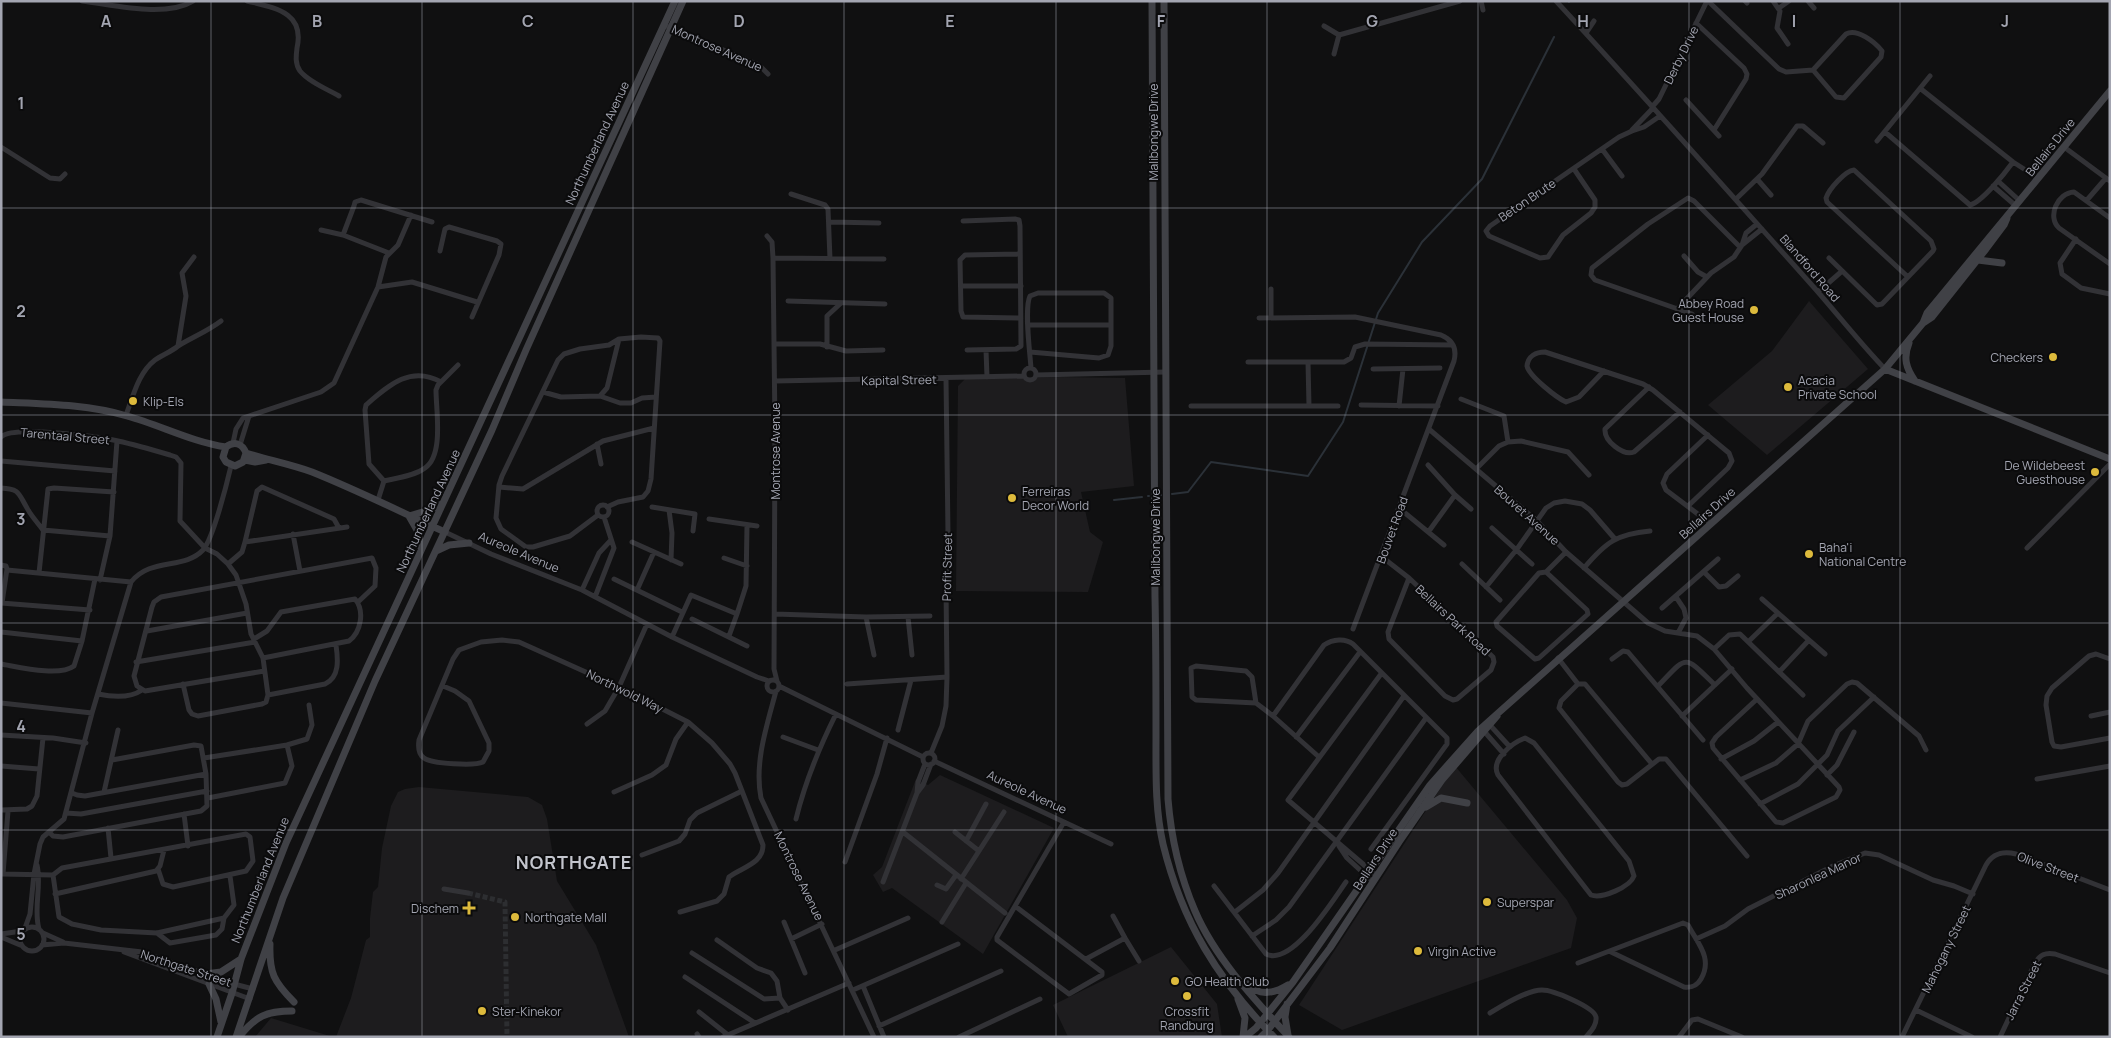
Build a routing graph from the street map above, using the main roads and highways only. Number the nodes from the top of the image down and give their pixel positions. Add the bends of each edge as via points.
1 (675, 1) edge
2 (684, 1) edge
3 (1152, 1) edge
4 (1164, 1) edge
5 (668, 26) junction
6 (2110, 91) edge
7 (2007, 218) junction
8 (1978, 260) junction
9 (2002, 263) dead end
10 (1923, 323) junction
11 (1912, 336) junction
12 (1885, 369) junction
13 (1915, 381) junction
14 (1, 402) edge
15 (205, 443) junction
16 (233, 445) junction
17 (223, 454) junction
18 (245, 457) junction
19 (2110, 460) edge
20 (442, 504) junction
21 (409, 516) junction
22 (431, 526) junction
23 (445, 532) junction
24 (469, 543) road end
25 (421, 549) junction
26 (436, 552) junction
27 (1483, 730) junction
28 (1467, 803) dead end
29 (1421, 810) junction
30 (270, 933) junction
31 (241, 959) junction
32 (1223, 960) junction
33 (206, 974) road end
34 (1293, 982) junction
35 (1228, 983) junction
36 (208, 984) road end
37 (294, 1002) dead end
38 (1287, 1004) junction
39 (292, 1011) dead end
40 (1267, 1014) junction
41 (1274, 1021) junction
42 (1261, 1022) junction
43 (221, 1025) junction
44 (1268, 1030) junction
45 (217, 1037) edge
46 (237, 1037) edge
47 (1244, 1037) edge
48 (1261, 1037) edge
49 (1274, 1037) edge
50 (1289, 1037) edge

1 - 5 main road, Northumberland Avenue
2 - 5 main road, Northumberland Avenue
3 - 35 main road, Malibongwe Drive via 1156,774 1159,819 1183,908 1199,940
4 - 32 main road, Malibongwe Drive via 1169,809 1178,861 1195,911
5 - 20 main road, Northumberland Avenue
5 - 23 main road, Northumberland Avenue
6 - 7 main road, Bellairs Drive
7 - 8 main road, Bellairs Drive
7 - 10 main road, Bellairs Drive via 1981,245 1927,313
8 - 9 main road
8 - 10 main road, Bellairs Drive via 1932,317
10 - 11 main road, Bellairs Drive
11 - 12 main road, Bellairs Drive
11 - 13 main road via 1906,361
12 - 13 main road, Blandford Road
12 - 27 main road, Bellairs Drive via 1558,658
13 - 19 main road, Blandford Road
14 - 15 main road via 66,404 126,415
15 - 16 main road
15 - 17 main road
16 - 17 main road
16 - 18 main road
17 - 18 main road via 231,466 238,466
18 - 21 main road, Aureole Avenue via 284,462 312,472
20 - 21 main road
20 - 22 main road, Northumberland Avenue
21 - 22 main road, Aureole Avenue
21 - 25 main road via 418,530
22 - 23 main road, Aureole Avenue
22 - 25 main road, Northumberland Avenue
23 - 26 main road, Northumberland Avenue
24 - 26 main road via 449,545
25 - 31 main road, Northumberland Avenue via 286,843
26 - 30 main road, Northumberland Avenue via 371,690
27 - 29 main road, Bellairs Drive
27 - 34 main road, Bellairs Drive via 1430,785
28 - 29 main road via 1441,798
29 - 38 main road, Bellairs Drive via 1330,948
30 - 37 main road via 270,970 280,988
30 - 46 main road, Northumberland Avenue
31 - 33 main road via 221,972
31 - 43 main road, Northumberland Avenue
32 - 34 main road via 1257,992 1275,992
32 - 40 main road, Malibongwe Drive
34 - 40 main road, Bellairs Drive
35 - 42 main road, Malibongwe Drive
35 - 47 main road via 1243,1010
36 - 43 main road via 216,999
38 - 41 main road, Bellairs Drive
38 - 50 main road via 1285,1018
39 - 46 main road via 258,1017
40 - 41 main road, Malibongwe Drive
40 - 42 main road, Bellairs Drive
41 - 44 main road, Bellairs Drive
41 - 50 main road, Malibongwe Drive
42 - 44 main road, Malibongwe Drive
42 - 47 main road, Bellairs Drive
43 - 45 main road, Northumberland Avenue
44 - 48 main road, Bellairs Drive
44 - 49 main road, Malibongwe Drive

